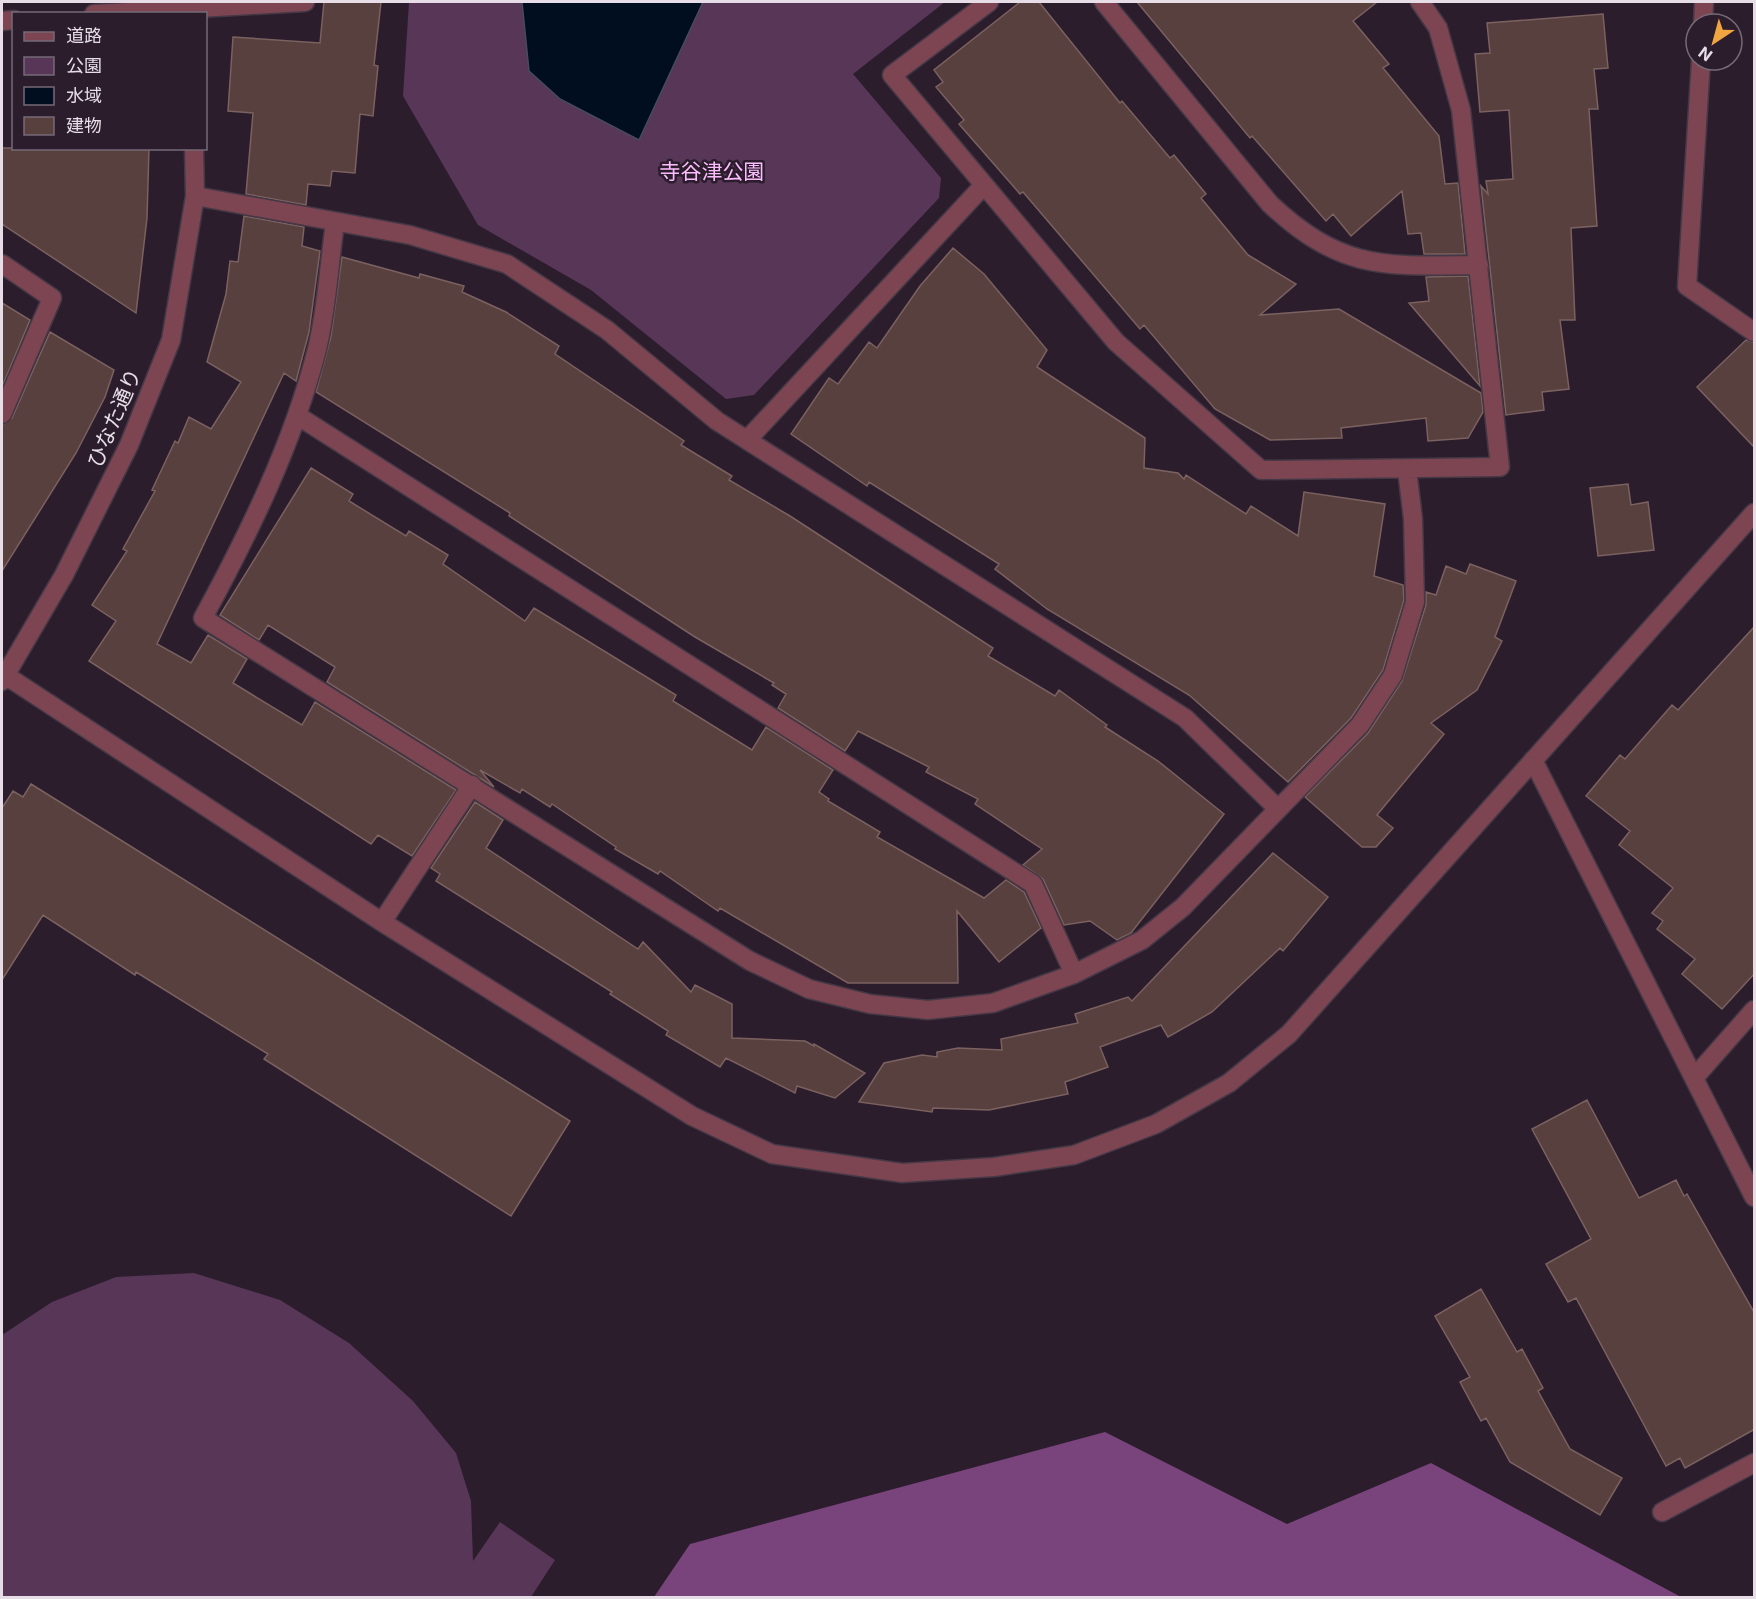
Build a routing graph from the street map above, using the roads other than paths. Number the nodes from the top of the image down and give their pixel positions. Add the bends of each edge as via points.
1 (305, 2) edge
2 (989, 2) edge
3 (1104, 2) edge
4 (1420, 2) edge
5 (184, 7) edge
6 (120, 12) edge
7 (1700, 72) edge
8 (195, 150) edge
9 (984, 185) junction
10 (195, 196) junction
11 (335, 223) junction
12 (2, 264) edge
13 (1479, 265) junction
14 (1755, 332) edge
15 (2, 414) edge
16 (298, 416) junction
17 (748, 439) junction
18 (1407, 470) junction
19 (1755, 513) edge
20 (3, 677) edge
21 (1533, 760) junction
22 (472, 785) junction
23 (1276, 808) junction
24 (382, 922) junction
25 (1074, 974) junction
26 (1755, 1010) edge
27 (1694, 1078) junction
28 (1755, 1197) edge
29 (1755, 1463) edge
30 (1662, 1512) dead end

1 - 5 street
2 - 9 street via 892,75
3 - 13 street via 1270,204 1299,231 1345,256 1389,266
4 - 13 street via 1438,27 1461,110
5 - 6 street
7 - 14 street via 1687,286
8 - 10 street, ひなた通り
9 - 17 street
9 - 18 street via 1116,342 1261,470
10 - 11 street
10 - 20 street, ひなた通り via 171,340 129,445 64,575
11 - 16 street via 318,347
11 - 17 street via 410,235 507,264 607,330 717,421
12 - 15 street via 52,298
13 - 18 street via 1500,467
16 - 22 street via 238,553 203,618
16 - 25 street via 1033,884
17 - 23 street via 1185,718
18 - 23 street via 1413,519 1415,602 1393,675 1360,725
19 - 21 street
20 - 24 street
21 - 24 street via 1289,1034 1229,1083 1156,1124 1074,1155 994,1167 902,1173 772,1154 692,1116
21 - 27 street
22 - 24 street
22 - 25 street via 750,961 809,990 870,1004 928,1010 993,1003
23 - 25 street via 1183,907 1142,940
26 - 27 street
27 - 28 street
29 - 30 street

